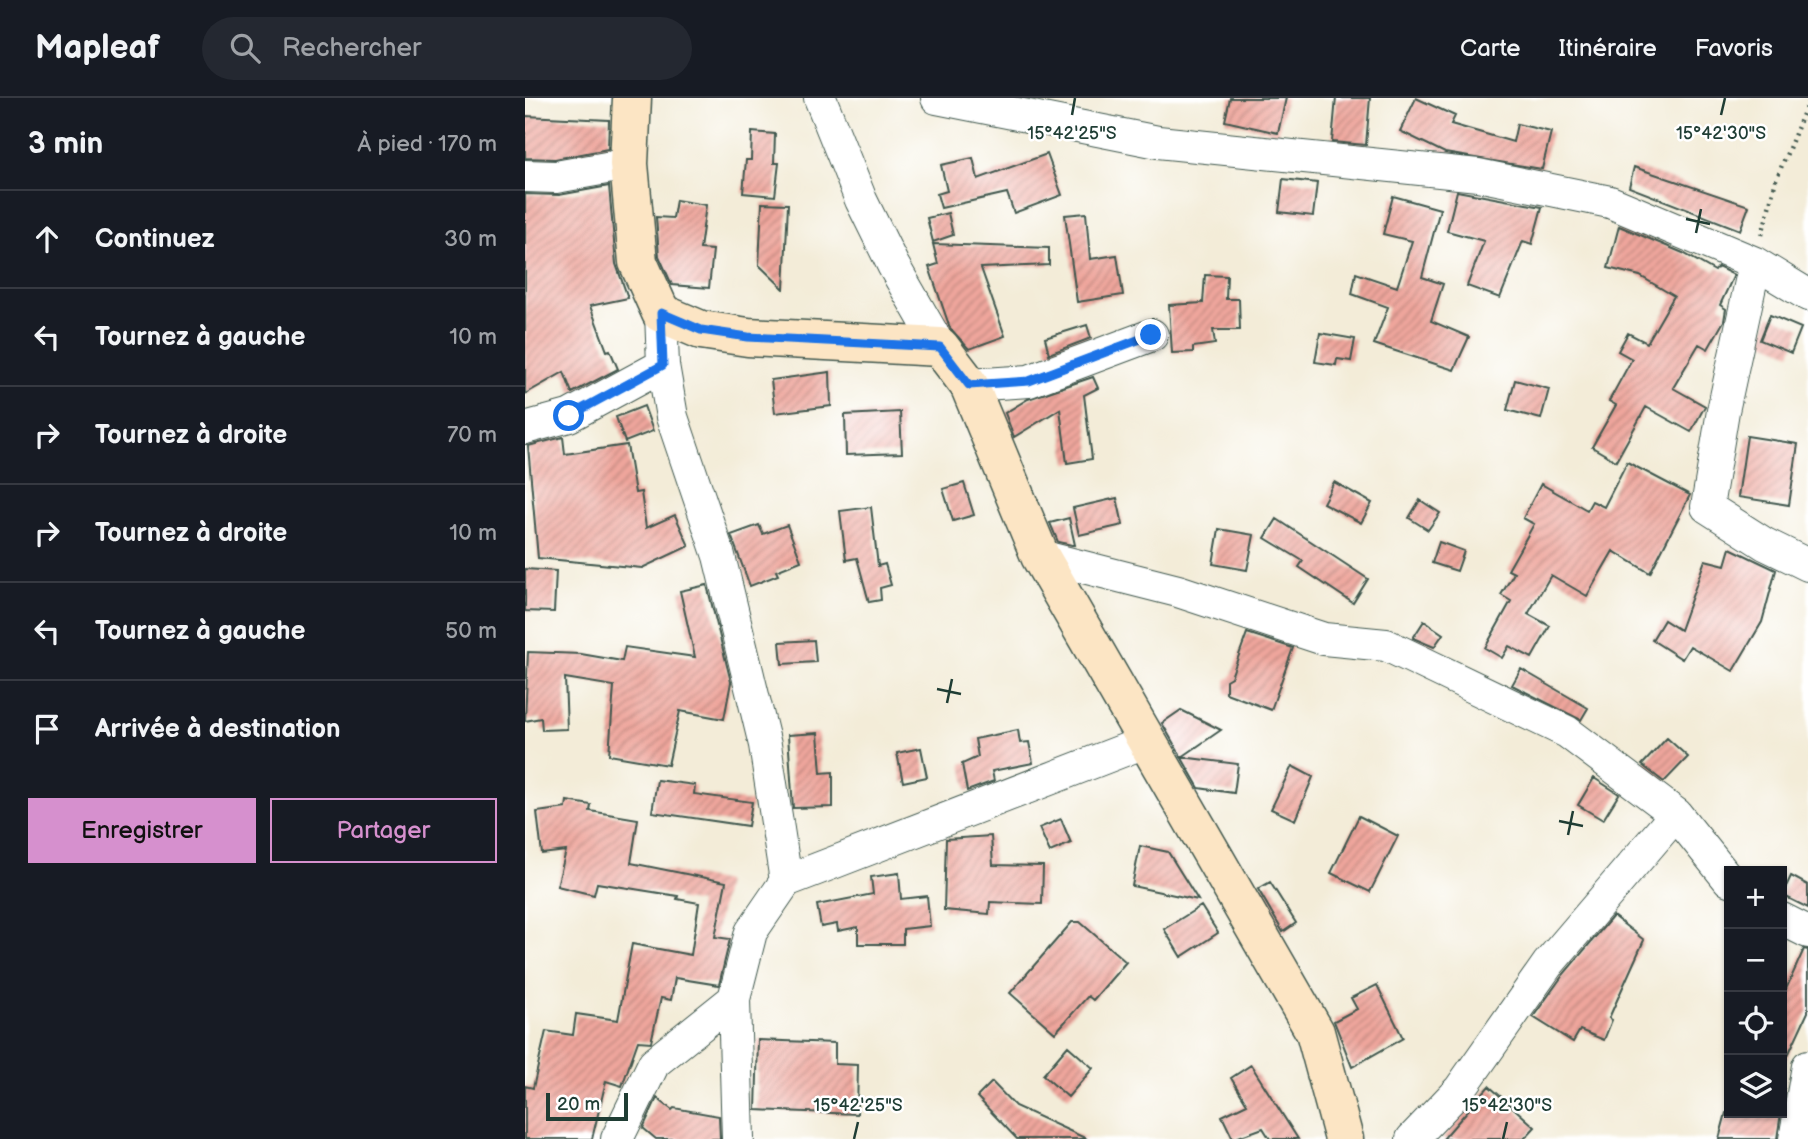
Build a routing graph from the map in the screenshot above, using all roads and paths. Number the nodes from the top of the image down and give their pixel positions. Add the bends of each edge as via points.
1 (632, 98) edge
2 (820, 98) edge
3 (937, 98) edge
4 (1808, 102) edge
5 (629, 163) junction
6 (525, 176) edge
7 (1755, 263) junction
8 (1808, 295) edge
9 (661, 313) junction
10 (1151, 335) dead end
11 (940, 347) junction
12 (663, 365) junction
13 (969, 385) junction
14 (525, 428) edge
15 (1039, 556) junction
16 (1808, 565) edge
17 (1145, 743) junction
18 (1676, 814) junction
19 (1724, 874) edge
20 (786, 881) junction
21 (1787, 922) edge
22 (1808, 932) edge
23 (734, 999) junction
24 (1808, 1066) edge
25 (617, 1139) edge
26 (738, 1139) edge
27 (1344, 1139) edge
28 (1412, 1139) edge
29 (1795, 1139) edge

1 - 5 street
2 - 11 street via 861,200
3 - 7 street via 1158,142 1491,177 1610,202
4 - 7 path via 1776,180
5 - 6 street via 556,177
5 - 9 street via 638,262
7 - 8 street
7 - 16 street via 1707,507
9 - 11 street via 701,330 748,337
9 - 12 street
10 - 13 street via 1029,381
11 - 13 street
12 - 14 street via 569,416
12 - 20 street via 672,417 719,556 765,745
13 - 15 street
15 - 17 street
15 - 18 street via 1178,591 1324,639 1386,645 1567,733
17 - 20 street
17 - 27 street via 1315,1032
18 - 19 street
18 - 28 street via 1548,964 1460,1089
20 - 23 street via 751,932
21 - 22 street
23 - 25 street via 654,1063
23 - 26 street
24 - 29 street

